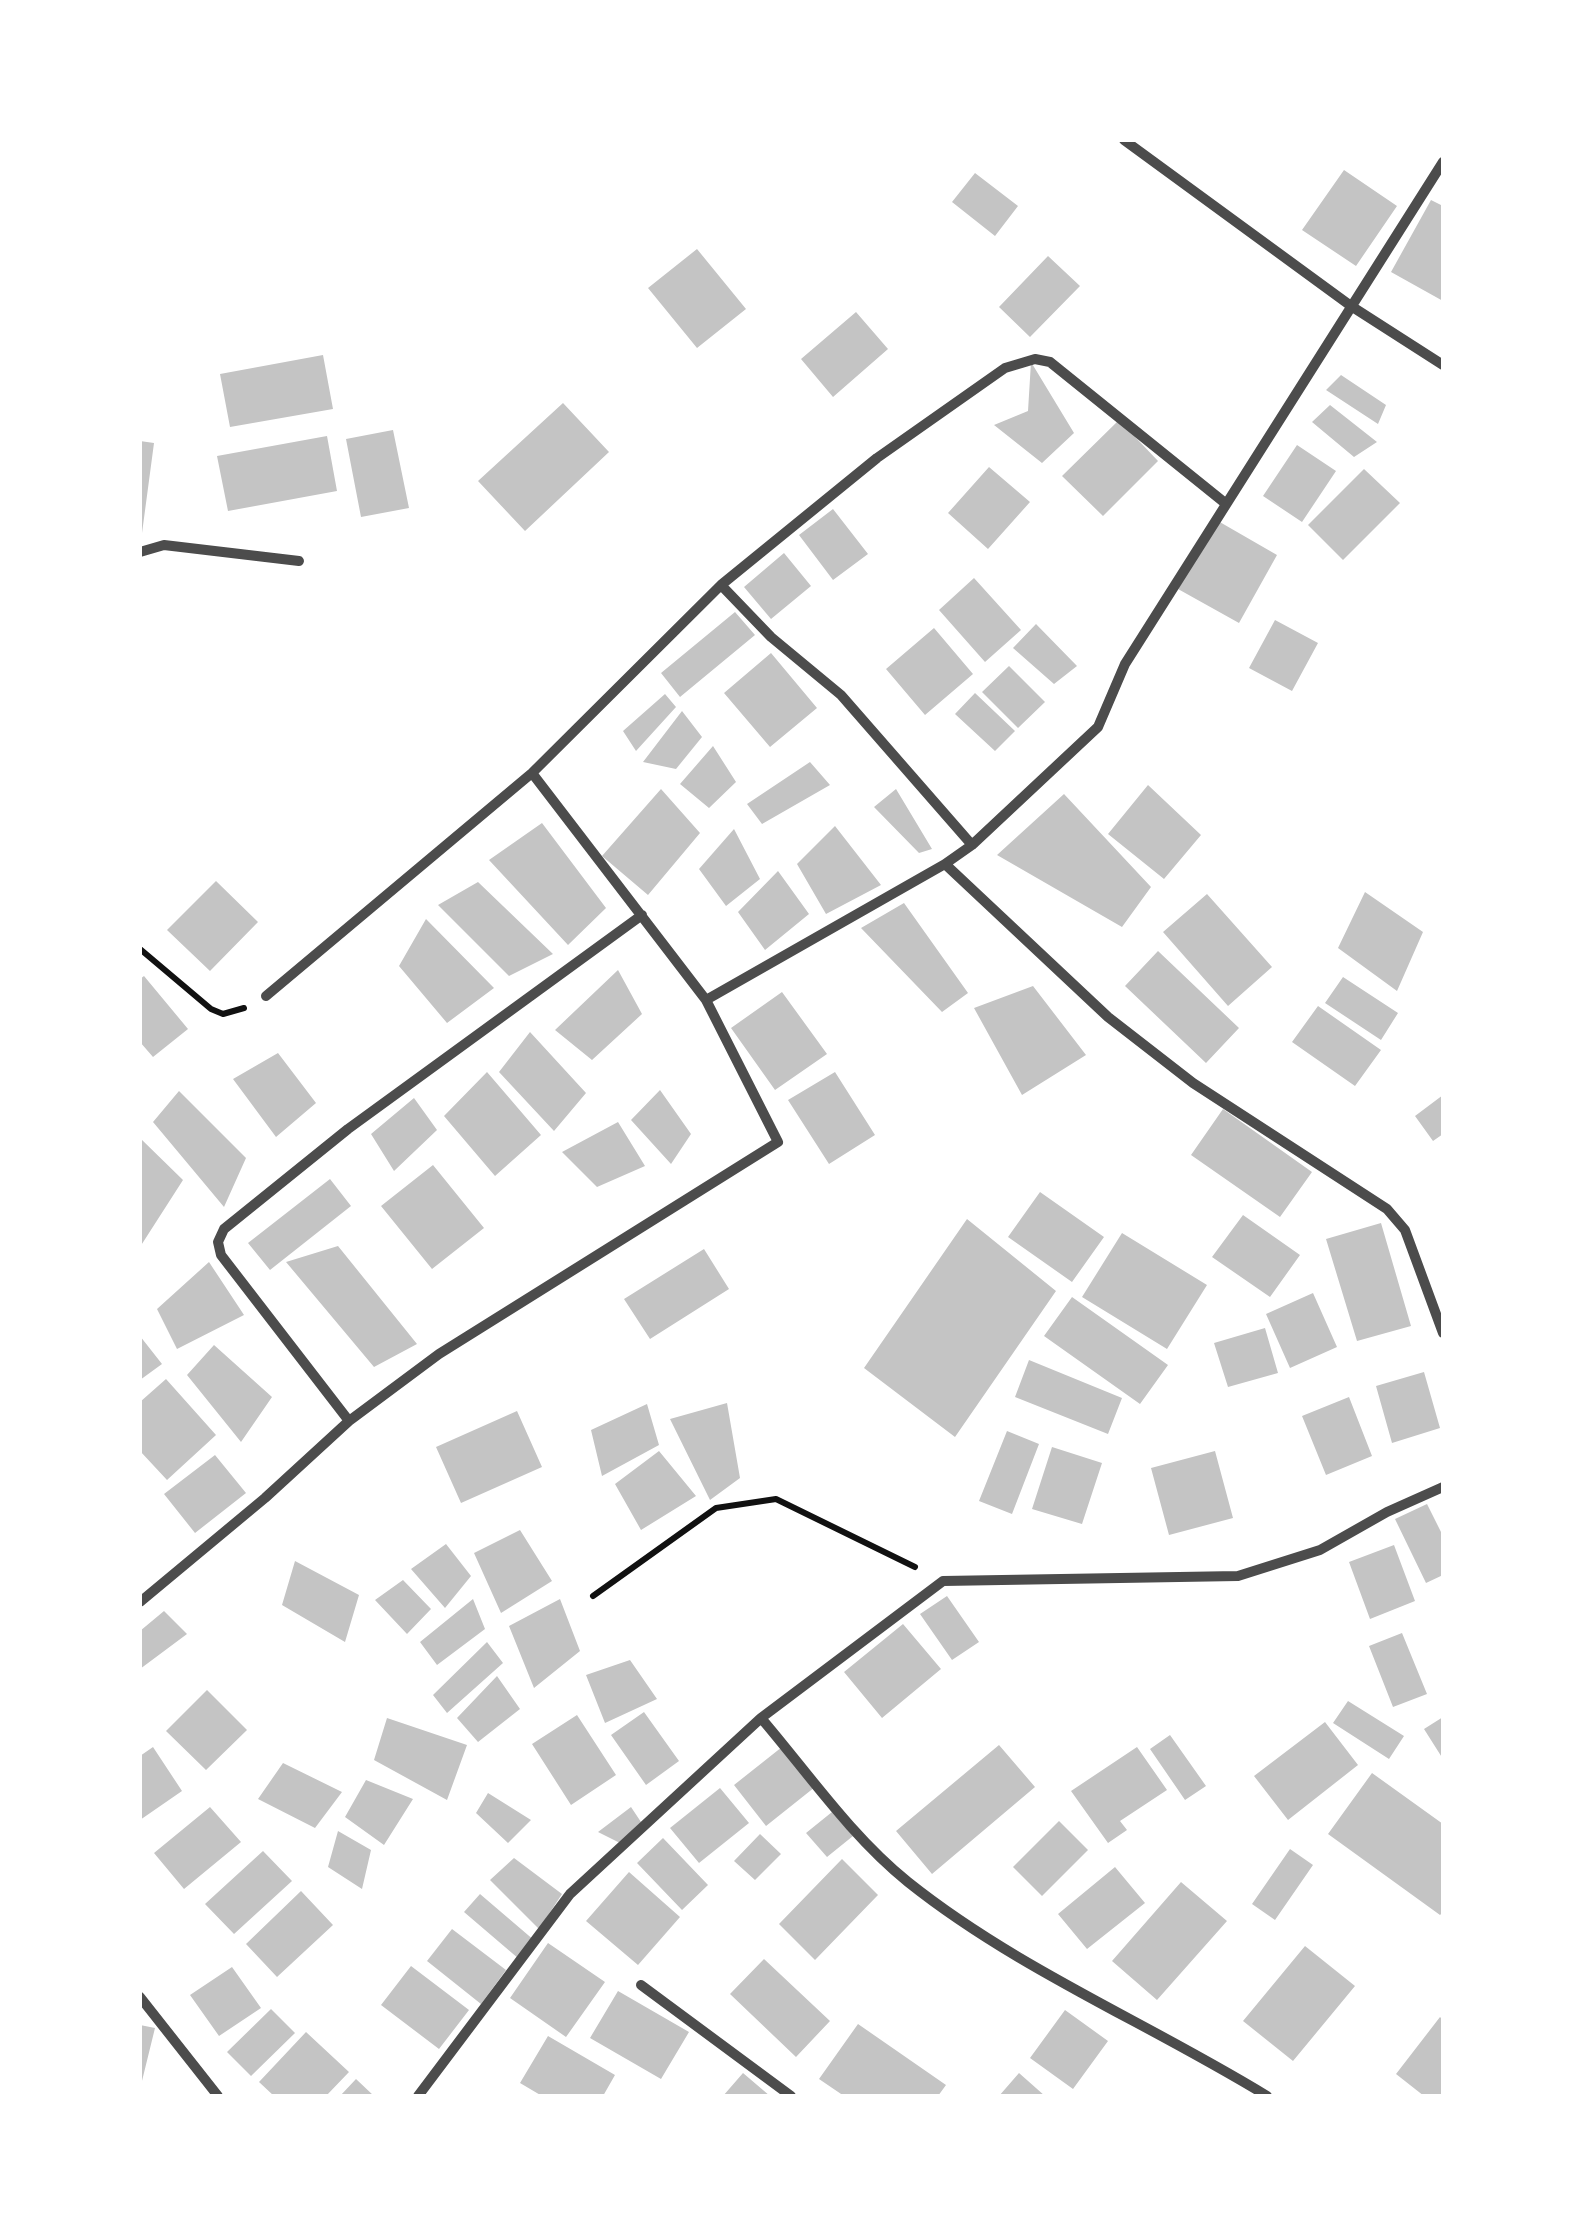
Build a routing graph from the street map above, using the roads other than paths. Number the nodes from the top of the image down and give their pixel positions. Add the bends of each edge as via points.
1 (1124, 140) edge
2 (1443, 162) edge
3 (1351, 306) junction
4 (1443, 365) edge
5 (1224, 504) junction
6 (140, 552) edge
7 (299, 561) dead end
8 (721, 585) junction
9 (532, 774) junction
10 (972, 846) junction
11 (945, 864) junction
12 (642, 915) junction
13 (266, 996) road end
14 (706, 1000) junction
15 (1443, 1334) edge
16 (350, 1422) junction
17 (1443, 1488) edge
18 (140, 1602) edge
19 (761, 1718) junction
20 (641, 1985) dead end
21 (140, 1997) edge
22 (218, 2096) edge
23 (418, 2096) edge
24 (790, 2096) edge
25 (1266, 2096) edge

1 - 3 street
2 - 3 street
3 - 4 street
3 - 5 street
5 - 8 street via 1050,362 1036,359 994,376 877,458
5 - 10 street via 1125,664 1098,727
6 - 7 street via 164,544
8 - 9 street
8 - 10 street via 841,695
9 - 12 street
9 - 13 street
10 - 11 street
11 - 14 street
11 - 15 street via 1082,994 1192,1083 1387,1209 1405,1230
12 - 14 street
12 - 16 street via 348,1129 224,1229 220,1255
14 - 16 street via 778,1142 439,1354
16 - 18 street
17 - 19 street via 1320,1550 1238,1576 943,1581
19 - 23 street via 570,1894
19 - 25 street via 907,1881 991,1942
20 - 24 street
21 - 22 street

